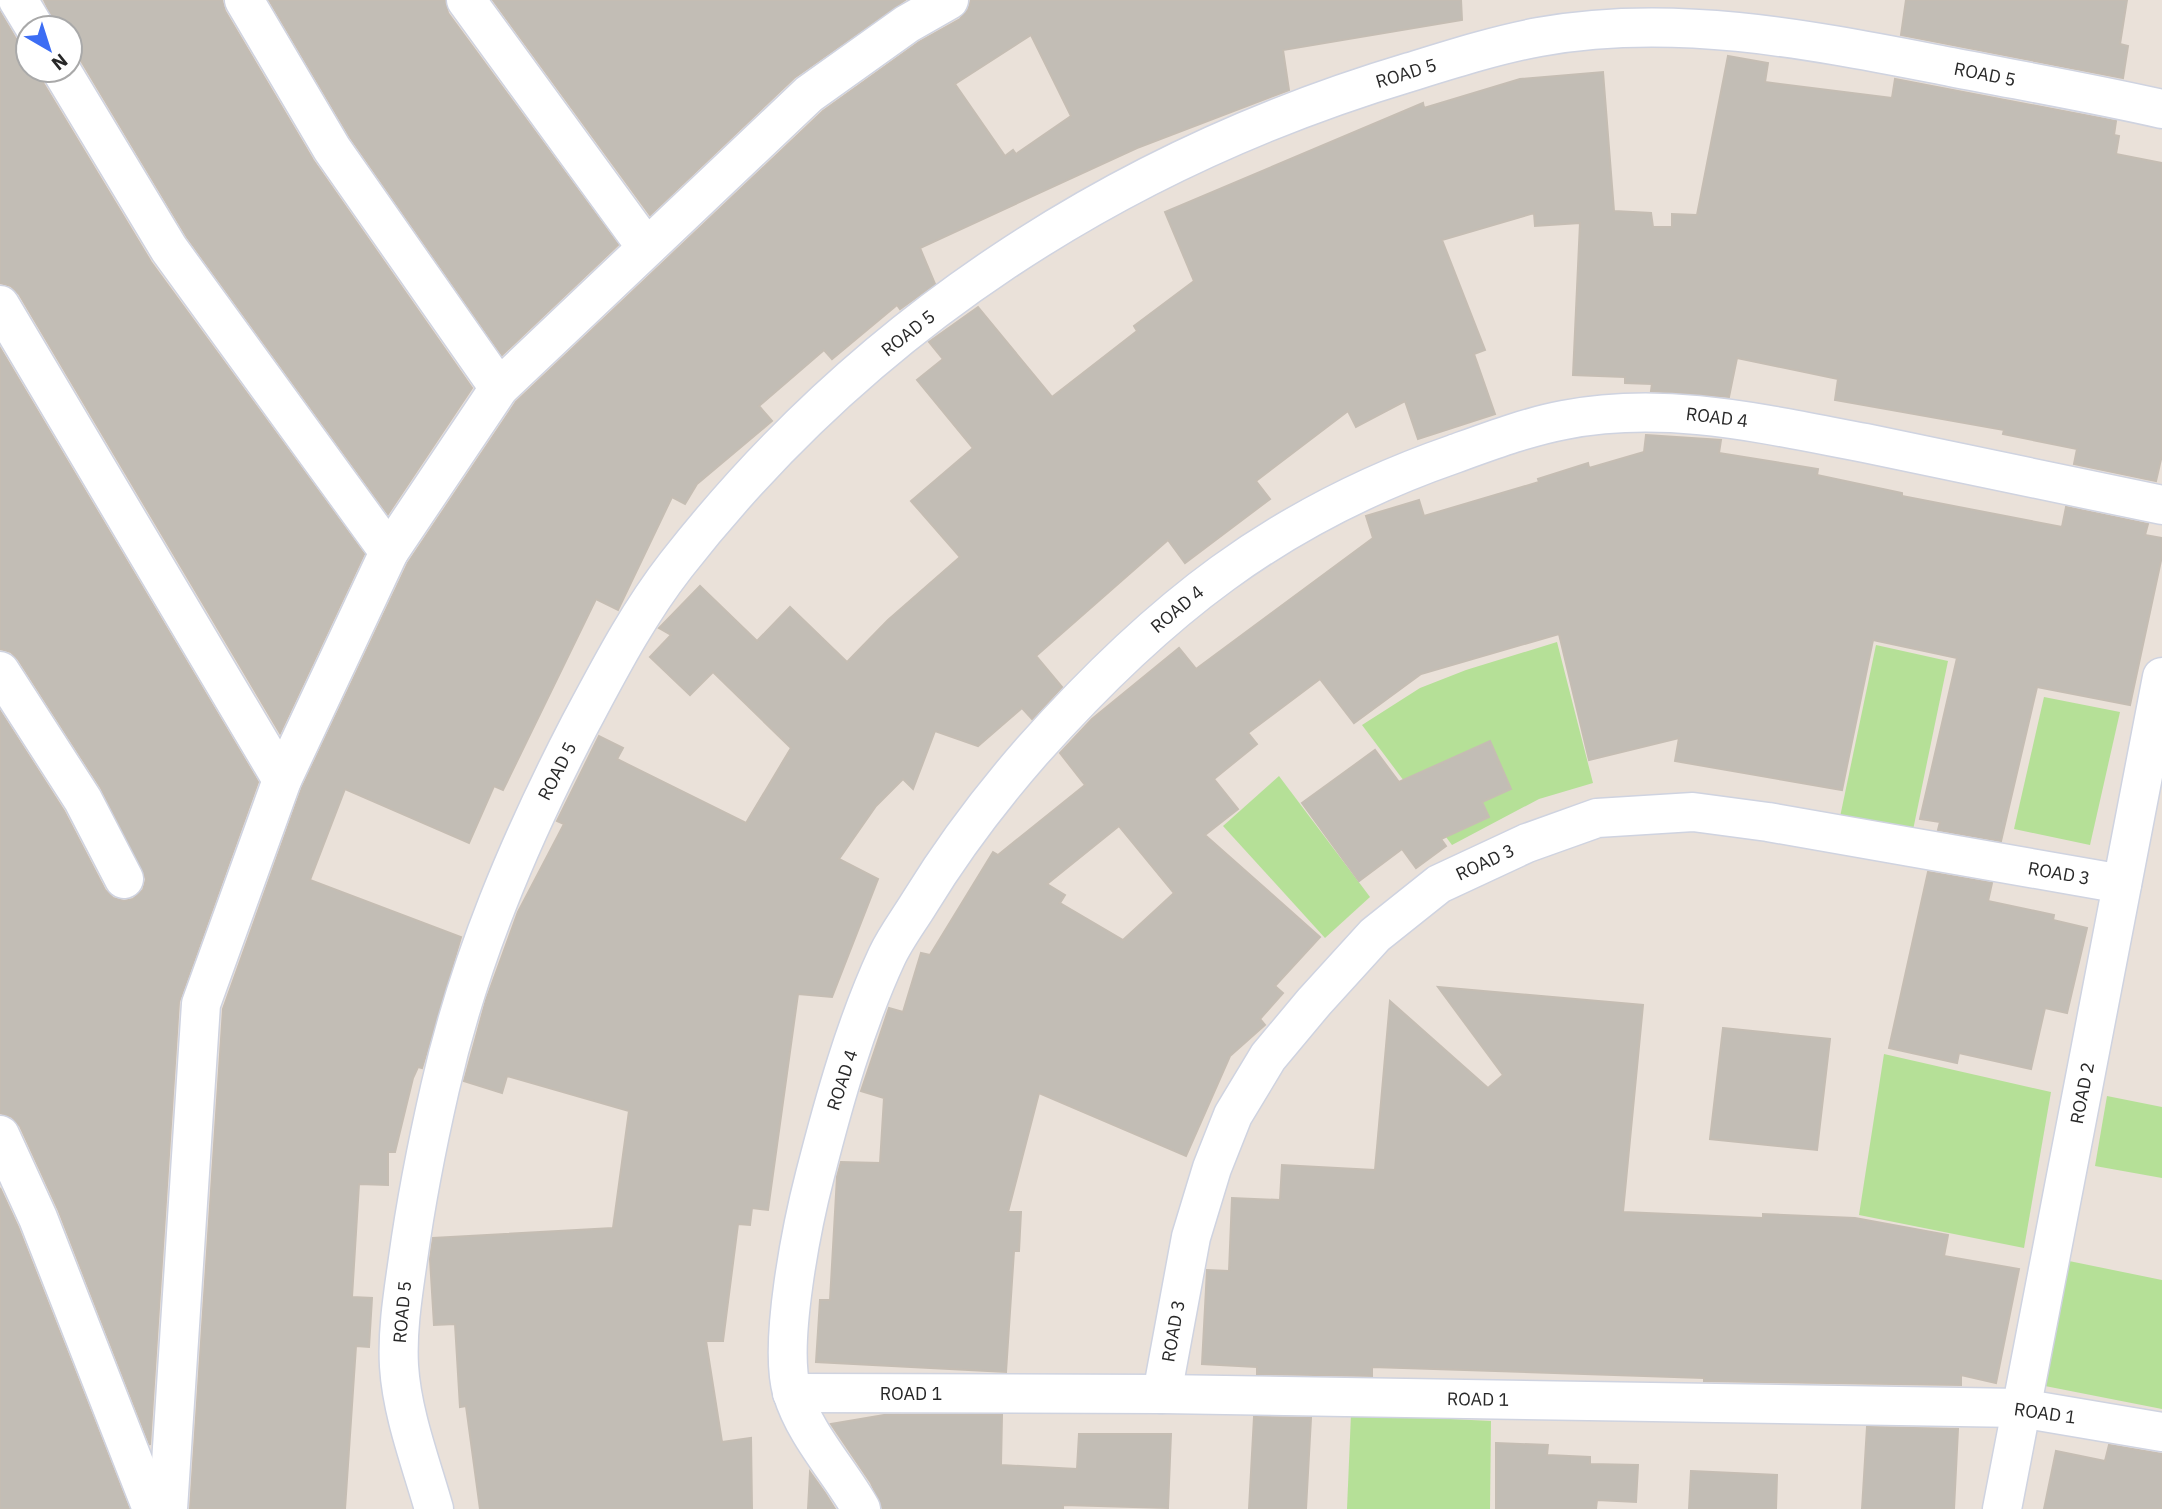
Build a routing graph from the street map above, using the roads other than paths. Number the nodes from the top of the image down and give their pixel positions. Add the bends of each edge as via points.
1 (244, 0) edge
2 (466, 0) edge
3 (949, 0) edge
4 (69, 84) edge
5 (2162, 109) edge
6 (646, 247) junction
7 (0, 305) edge
8 (499, 388) junction
9 (2162, 505) edge
10 (389, 552) junction
11 (0, 671) edge
12 (2162, 677) edge
13 (282, 780) junction
14 (124, 879) dead end
15 (2122, 884) junction
16 (0, 1135) edge
17 (792, 1392) junction
18 (1162, 1394) junction
19 (2020, 1408) junction
20 (2162, 1432) edge
21 (152, 1509) edge
22 (168, 1509) edge
23 (434, 1509) edge
24 (861, 1509) edge
25 (2002, 1509) edge

1 - 8 street via 332,149
2 - 6 street
3 - 6 street via 809,94
4 - 10 street via 169,249
5 - 23 street, ROAD 5 via 1727,28 1626,28 1540,37 1342,92 1158,169 1009,256 858,372 795,429 737,494 675,566 628,634 514,856 481,942 449,1048 424,1160 402,1301 399,1371
6 - 8 street
7 - 13 street
8 - 10 street
9 - 17 street, ROAD 4 via 1733,418 1624,411 1560,421 1407,470 1261,545 1181,602 1088,688 985,804 888,953 828,1123 810,1195 795,1273 788,1371
10 - 13 street
11 - 14 street via 83,800
12 - 15 street, ROAD 2
13 - 22 street via 201,1004
15 - 18 street, ROAD 3 via 1693,812 1597,818 1527,843 1439,884 1375,935 1314,1002 1268,1057 1233,1115 1191,1237
15 - 19 street, ROAD 2
16 - 21 street via 38,1218
17 - 18 street, ROAD 1
17 - 24 street, ROAD 4 via 815,1440
18 - 19 street, ROAD 1
19 - 20 street, ROAD 1
19 - 25 street, ROAD 2

